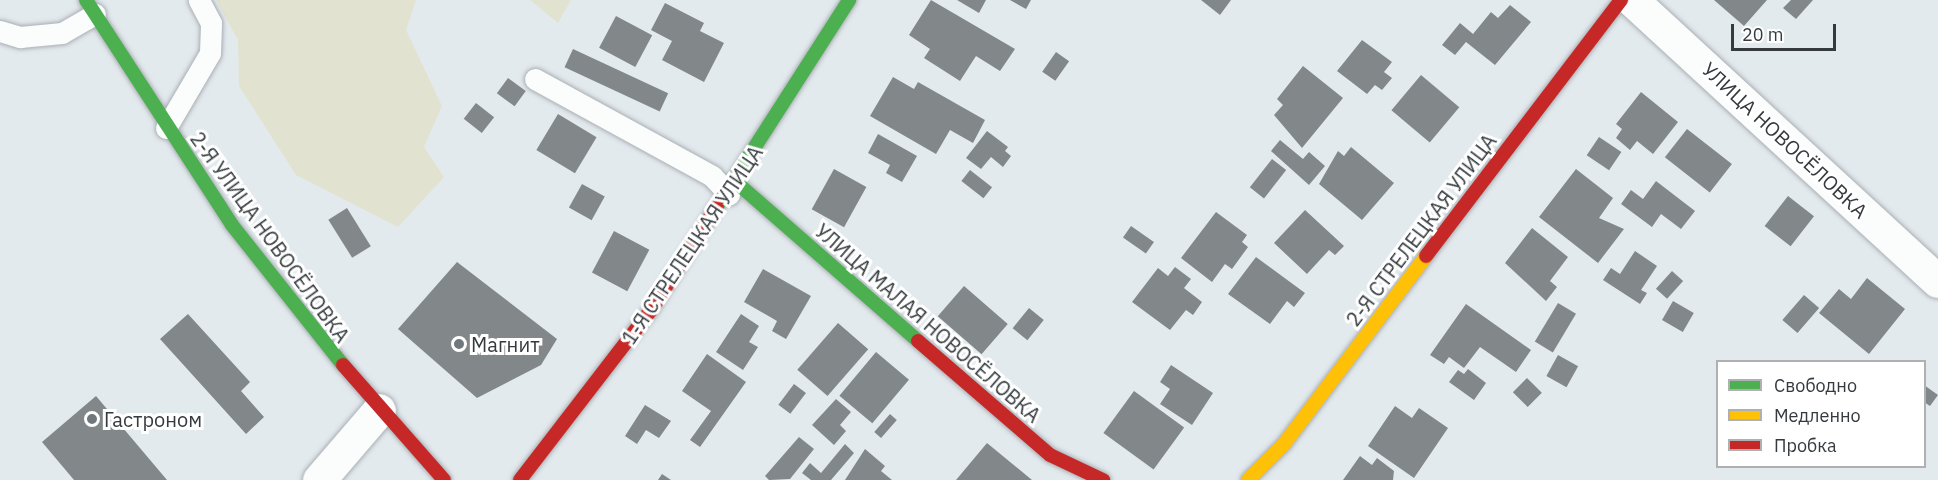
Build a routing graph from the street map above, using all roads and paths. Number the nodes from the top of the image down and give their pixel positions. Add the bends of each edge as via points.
1 (199, 0) edge
2 (849, 0) edge
3 (1621, 0) edge
4 (1632, 0) edge
5 (91, 7) edge
6 (0, 32) edge
7 (535, 80) dead end
8 (166, 128) junction
9 (733, 188) junction
10 (1938, 281) edge
11 (379, 410) junction
12 (319, 480) edge
13 (444, 480) edge
14 (520, 480) edge
15 (1103, 480) edge
16 (1248, 480) edge

1 - 8 lane via 211,23 210,53
2 - 9 street, 1-Я СТРЕЛЕЦКАЯ УЛИЦА
3 - 16 street, 2-Я СТРЕЛЕЦКАЯ УЛИЦА via 1284,444
4 - 10 street, УЛИЦА НОВОСЁЛОВКА
5 - 6 lane via 62,33 20,37
5 - 8 street, 2-Я УЛИЦА НОВОСЁЛОВКА
7 - 9 lane
8 - 11 street, 2-Я УЛИЦА НОВОСЁЛОВКА via 297,311
9 - 14 street, 1-Я СТРЕЛЕЦКАЯ УЛИЦА via 651,310
9 - 15 street, УЛИЦА МАЛАЯ НОВОСЁЛОВКА via 1050,455
11 - 12 street
11 - 13 street, 2-Я УЛИЦА НОВОСЁЛОВКА

